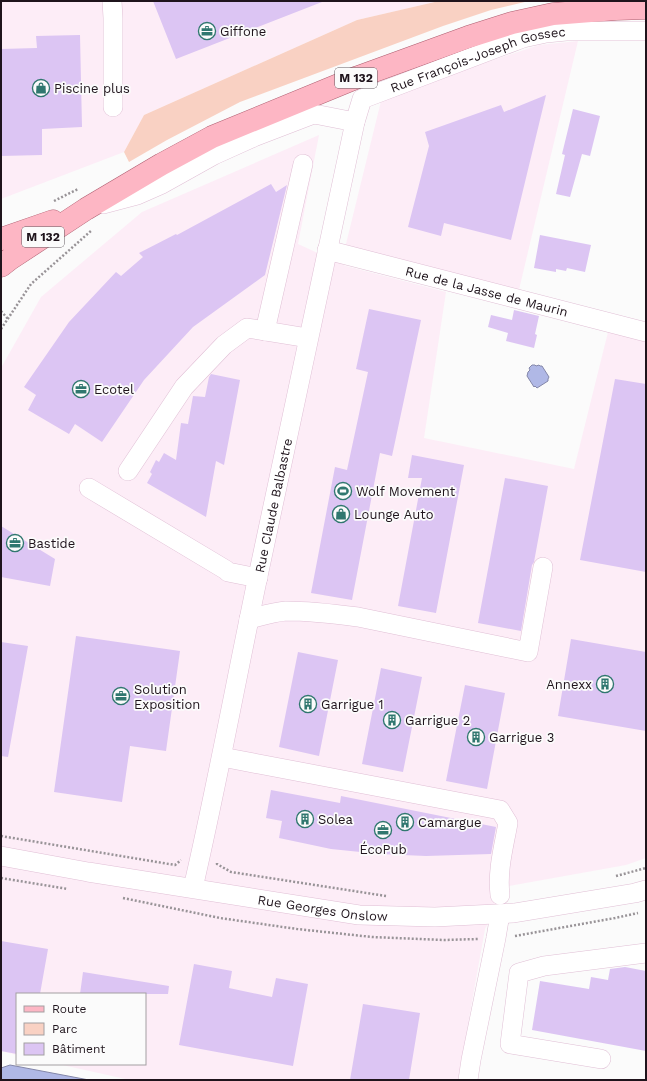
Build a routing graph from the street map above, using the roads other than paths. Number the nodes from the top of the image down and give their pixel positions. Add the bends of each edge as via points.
1 (112, 1) edge
2 (646, 8) edge
3 (646, 31) edge
4 (113, 107) dead end
5 (355, 122) junction
6 (303, 164) dead end
7 (91, 218) junction
8 (1, 239) edge
9 (327, 250) junction
10 (1, 266) edge
11 (265, 331) junction
12 (646, 332) edge
13 (308, 338) junction
14 (128, 471) dead end
15 (89, 488) dead end
16 (543, 567) dead end
17 (258, 578) junction
18 (249, 619) junction
19 (222, 756) junction
20 (1, 856) edge
21 (193, 888) junction
22 (646, 890) edge
23 (500, 894) dead end
24 (500, 914) junction
25 (646, 953) edge
26 (601, 1059) dead end
27 (468, 1080) edge

1 - 4 street
2 - 7 main road, Rue François-Joseph Gossec / M 132 via 553,14 512,23 358,77 212,137 162,164
3 - 5 street, Rue François-Joseph Gossec via 566,31 523,38 362,99
5 - 7 street, Rue François-Joseph Gossec via 314,114 214,155 162,184
5 - 9 street, Rue Claude Balbastre
6 - 11 street
7 - 8 main road, Rue François-Joseph Gossec / M 132
7 - 10 main road, Rue François-Joseph Gossec / M 132
9 - 12 street, Rue de la Jasse de Maurin
9 - 13 street, Rue Claude Balbastre
11 - 13 street
11 - 14 street via 247,328 224,345 184,387
13 - 17 street, Rue Claude Balbastre
15 - 17 street via 228,572
16 - 18 street via 528,652 358,617 285,611
17 - 18 street, Rue Claude Balbastre
18 - 19 street, Rue Claude Balbastre
19 - 21 street, Rue Claude Balbastre
19 - 23 street via 500,810 508,823 500,866
20 - 21 street, Rue Georges Onslow
21 - 24 street, Rue Georges Onslow via 359,915 435,917
22 - 24 street, Rue Georges Onslow
24 - 27 street
25 - 26 street via 544,966 519,973 510,1044

